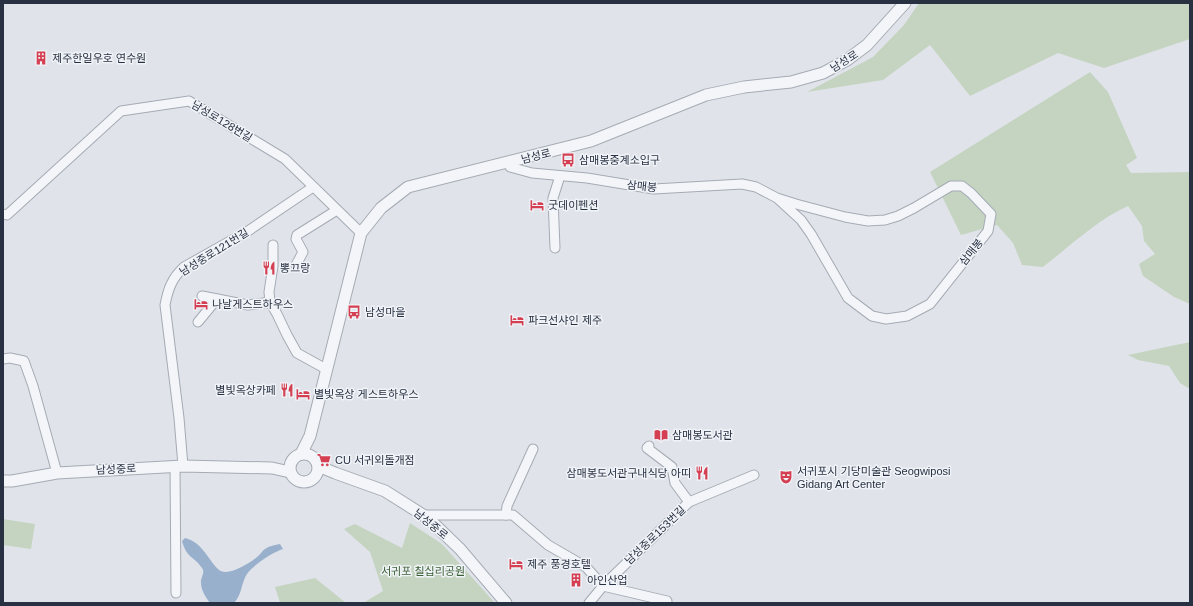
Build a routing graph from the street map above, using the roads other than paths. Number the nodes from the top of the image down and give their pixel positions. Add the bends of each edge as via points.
1 (905, 3) edge
2 (509, 163) junction
3 (560, 176) junction
4 (313, 187) junction
5 (777, 198) junction
6 (336, 210) junction
7 (3, 214) edge
8 (361, 233) junction
9 (273, 245) dead end
10 (555, 248) dead end
11 (296, 266) dead end
12 (202, 296) dead end
13 (217, 300) junction
14 (270, 302) junction
15 (198, 322) dead end
16 (3, 359) edge
17 (326, 369) junction
18 (649, 446) dead end
19 (533, 449) dead end
20 (306, 455) junction
21 (179, 466) junction
22 (290, 467) junction
23 (318, 470) junction
24 (57, 473) junction
25 (754, 475) dead end
26 (3, 481) edge
27 (689, 502) junction
28 (423, 515) junction
29 (506, 515) junction
30 (603, 586) junction
31 (176, 593) dead end
32 (667, 601) dead end
33 (506, 603) edge
34 (589, 603) edge

1 - 2 street, 남성로 via 867,45 823,73 791,82 744,87 706,95 591,141
2 - 3 street, 삼매봉 via 510,167 522,171
2 - 8 street, 남성로 via 408,187 381,208
3 - 5 street, 삼매봉 via 654,189 742,184
3 - 10 street via 553,198
4 - 6 street, 남성로128번길
4 - 7 street, 남성로128번길 via 285,159 189,100 121,111 7,215
4 - 21 street, 남성중로121번길 via 248,230 184,267 169,286 166,305 180,418
5 - 5 street, 삼매봉 via 812,234 848,298 872,316 886,319 906,316 930,304 988,231 991,214 962,186 951,186 914,208 885,220 868,221 815,210
6 - 8 street, 남성로128번길
6 - 11 street via 297,235 296,239 303,252
8 - 17 street, 남성로
9 - 14 street
12 - 13 street
13 - 14 street via 248,305
13 - 15 street
14 - 17 street via 297,353
16 - 24 street via 24,361
17 - 20 street, 남성로
18 - 27 street via 647,448 672,468 675,483
19 - 29 street via 507,506
20 - 22 street via 294,457
20 - 23 street via 315,458
21 - 22 street, 남성중로
21 - 24 street, 남성중로
21 - 31 street, 남성중로121번길
22 - 23 street, 남성중로 via 294,479 302,482 311,481
23 - 28 street, 남성중로 via 335,473 385,491
24 - 26 street, 남성중로
25 - 27 street
27 - 30 street, 남성중로153번길
28 - 29 street
28 - 33 street, 남성중로 via 460,549
29 - 30 street via 512,515 548,545 586,567
30 - 32 street
30 - 34 street, 남성중로153번길

